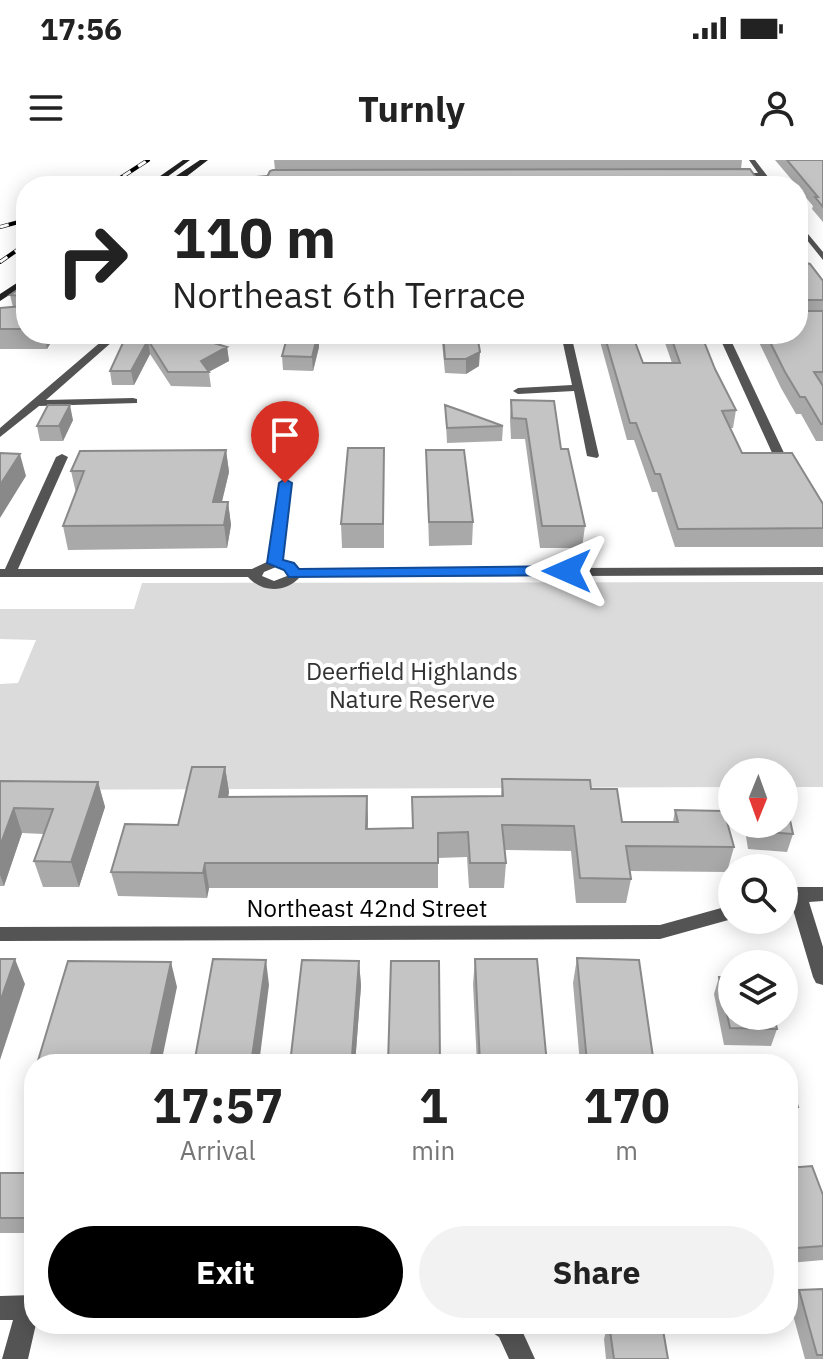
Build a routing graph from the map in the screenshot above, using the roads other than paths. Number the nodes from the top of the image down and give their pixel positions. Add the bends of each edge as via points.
1 (187, 160) edge
2 (205, 160) edge
3 (752, 160) edge
4 (720, 175) edge
5 (763, 175) joint
6 (164, 176) edge
7 (182, 176) edge
8 (808, 241) edge
9 (821, 263) edge
10 (104, 344) edge
11 (568, 344) edge
12 (728, 344) edge
13 (579, 388) junction
14 (518, 391) dead end
15 (133, 401) dead end
16 (36, 403) junction
17 (0, 434) edge
18 (779, 455) edge
19 (593, 456) dead end
20 (62, 457) dead end
21 (285, 483) dead end
22 (275, 563) junction
23 (823, 571) edge
24 (5, 573) edge
25 (255, 573) junction
26 (294, 573) junction
27 (823, 894) edge
28 (798, 895) edge
29 (798, 915) edge
30 (718, 916) edge
31 (0, 934) edge
32 (823, 977) edge
33 (24, 1307) edge
34 (0, 1308) edge
35 (24, 1330) edge
36 (509, 1334) edge
37 (15, 1359) edge
38 (522, 1359) edge

1 - 6 main road
2 - 7 main road
3 - 5 street
4 - 5 street
8 - 9 street
10 - 16 street
11 - 13 street
12 - 18 street
13 - 14 street
13 - 19 street
15 - 16 street
16 - 17 street
20 - 24 street
21 - 22 street
22 - 25 street
22 - 26 street
23 - 26 street
24 - 25 street
25 - 26 street via 258,582 273,586 288,582
27 - 28 street
29 - 32 street
30 - 31 street, Northeast 42nd Street via 660,932
33 - 34 street
35 - 37 street
36 - 38 street

